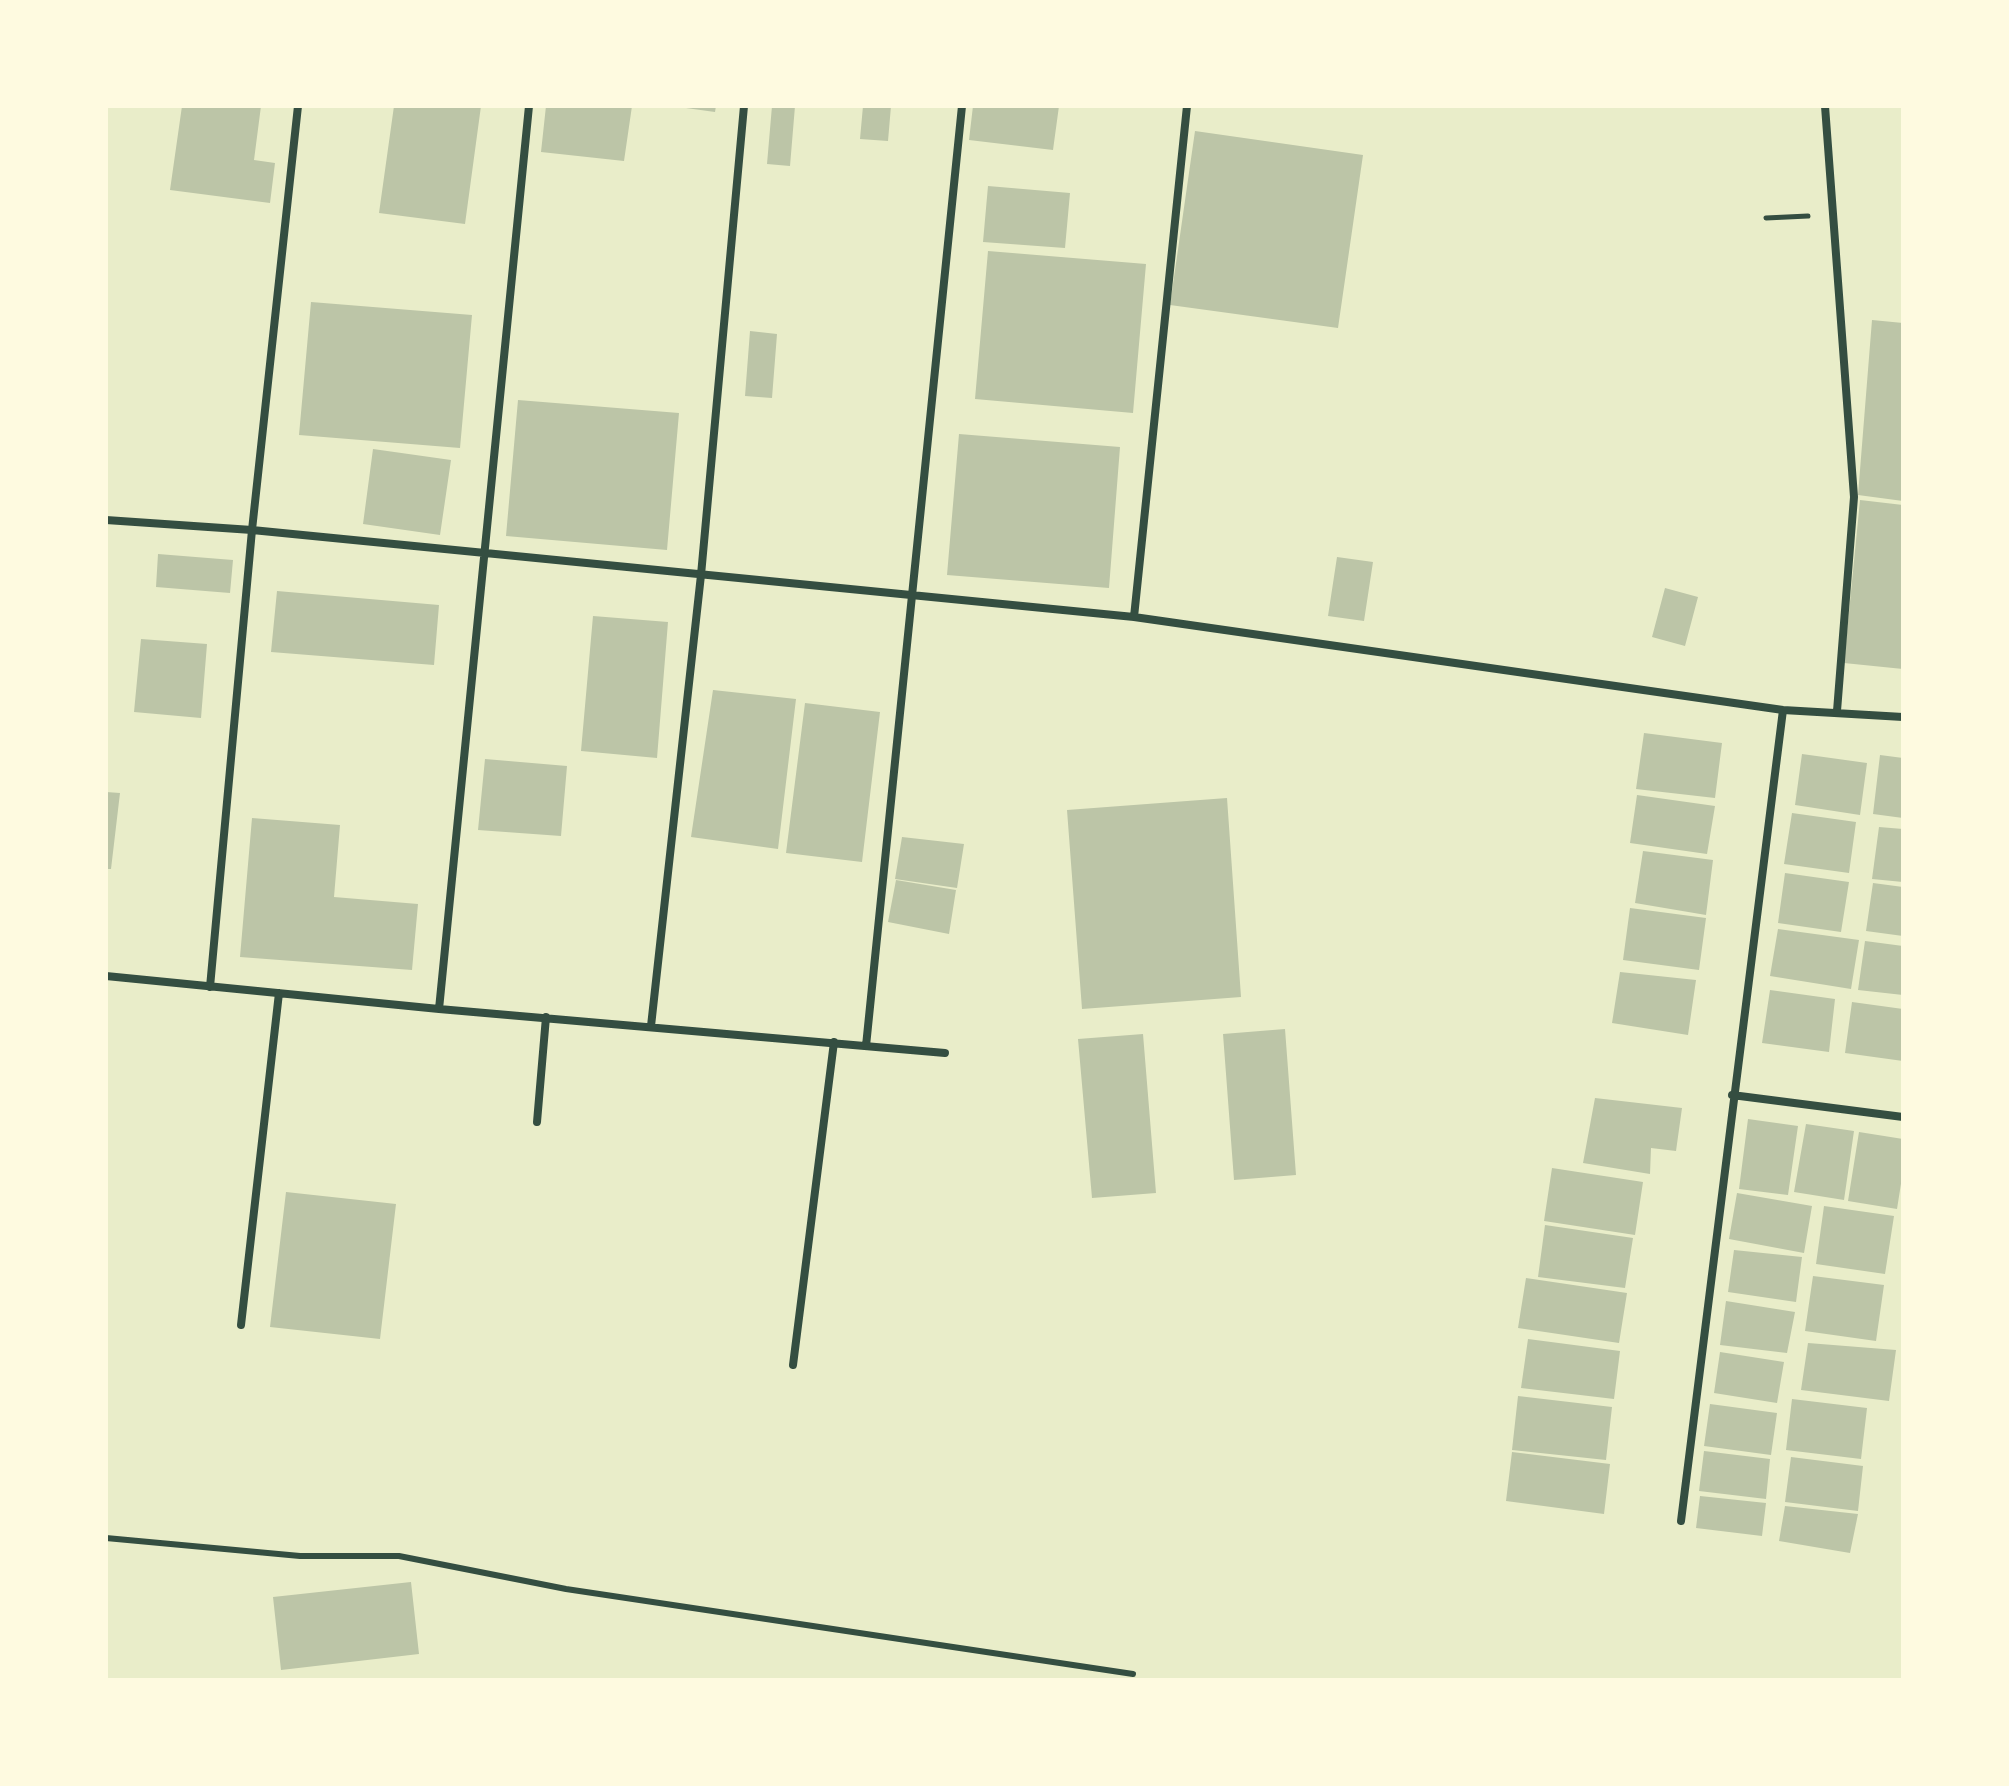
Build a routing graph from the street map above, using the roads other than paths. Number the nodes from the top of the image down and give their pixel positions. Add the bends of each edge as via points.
1 (298, 106) edge
2 (529, 106) edge
3 (744, 106) edge
4 (962, 106) edge
5 (1187, 106) edge
6 (1825, 106) edge
7 (106, 520) edge
8 (252, 530) junction
9 (484, 555) junction
10 (701, 575) junction
11 (909, 595) junction
12 (1134, 617) junction
13 (1783, 710) junction
14 (1837, 711) junction
15 (1903, 717) edge
16 (106, 976) edge
17 (210, 987) junction
18 (279, 993) junction
19 (439, 1009) junction
20 (546, 1017) junction
21 (651, 1026) junction
22 (834, 1042) junction
23 (866, 1046) junction
24 (945, 1053) dead end
25 (1732, 1095) junction
26 (1903, 1117) edge
27 (537, 1122) dead end
28 (241, 1325) dead end
29 (793, 1365) dead end
30 (1681, 1521) dead end
31 (106, 1538) edge
32 (1133, 1674) dead end

1 - 8 street
2 - 9 street
3 - 10 street
4 - 11 street
5 - 12 street
6 - 14 street via 1854,497
7 - 8 street
8 - 9 street
8 - 17 street
9 - 10 street
9 - 19 street
10 - 11 street
10 - 21 street
11 - 12 street
11 - 23 street
12 - 13 street
13 - 14 street
13 - 25 street
14 - 15 street
16 - 17 street
17 - 18 street
18 - 19 street
18 - 28 street
19 - 20 street
20 - 21 street
20 - 27 street
21 - 22 street
22 - 23 street
22 - 29 street
23 - 24 street
25 - 26 street
25 - 30 street
31 - 32 lane via 300,1556 399,1556 566,1589

